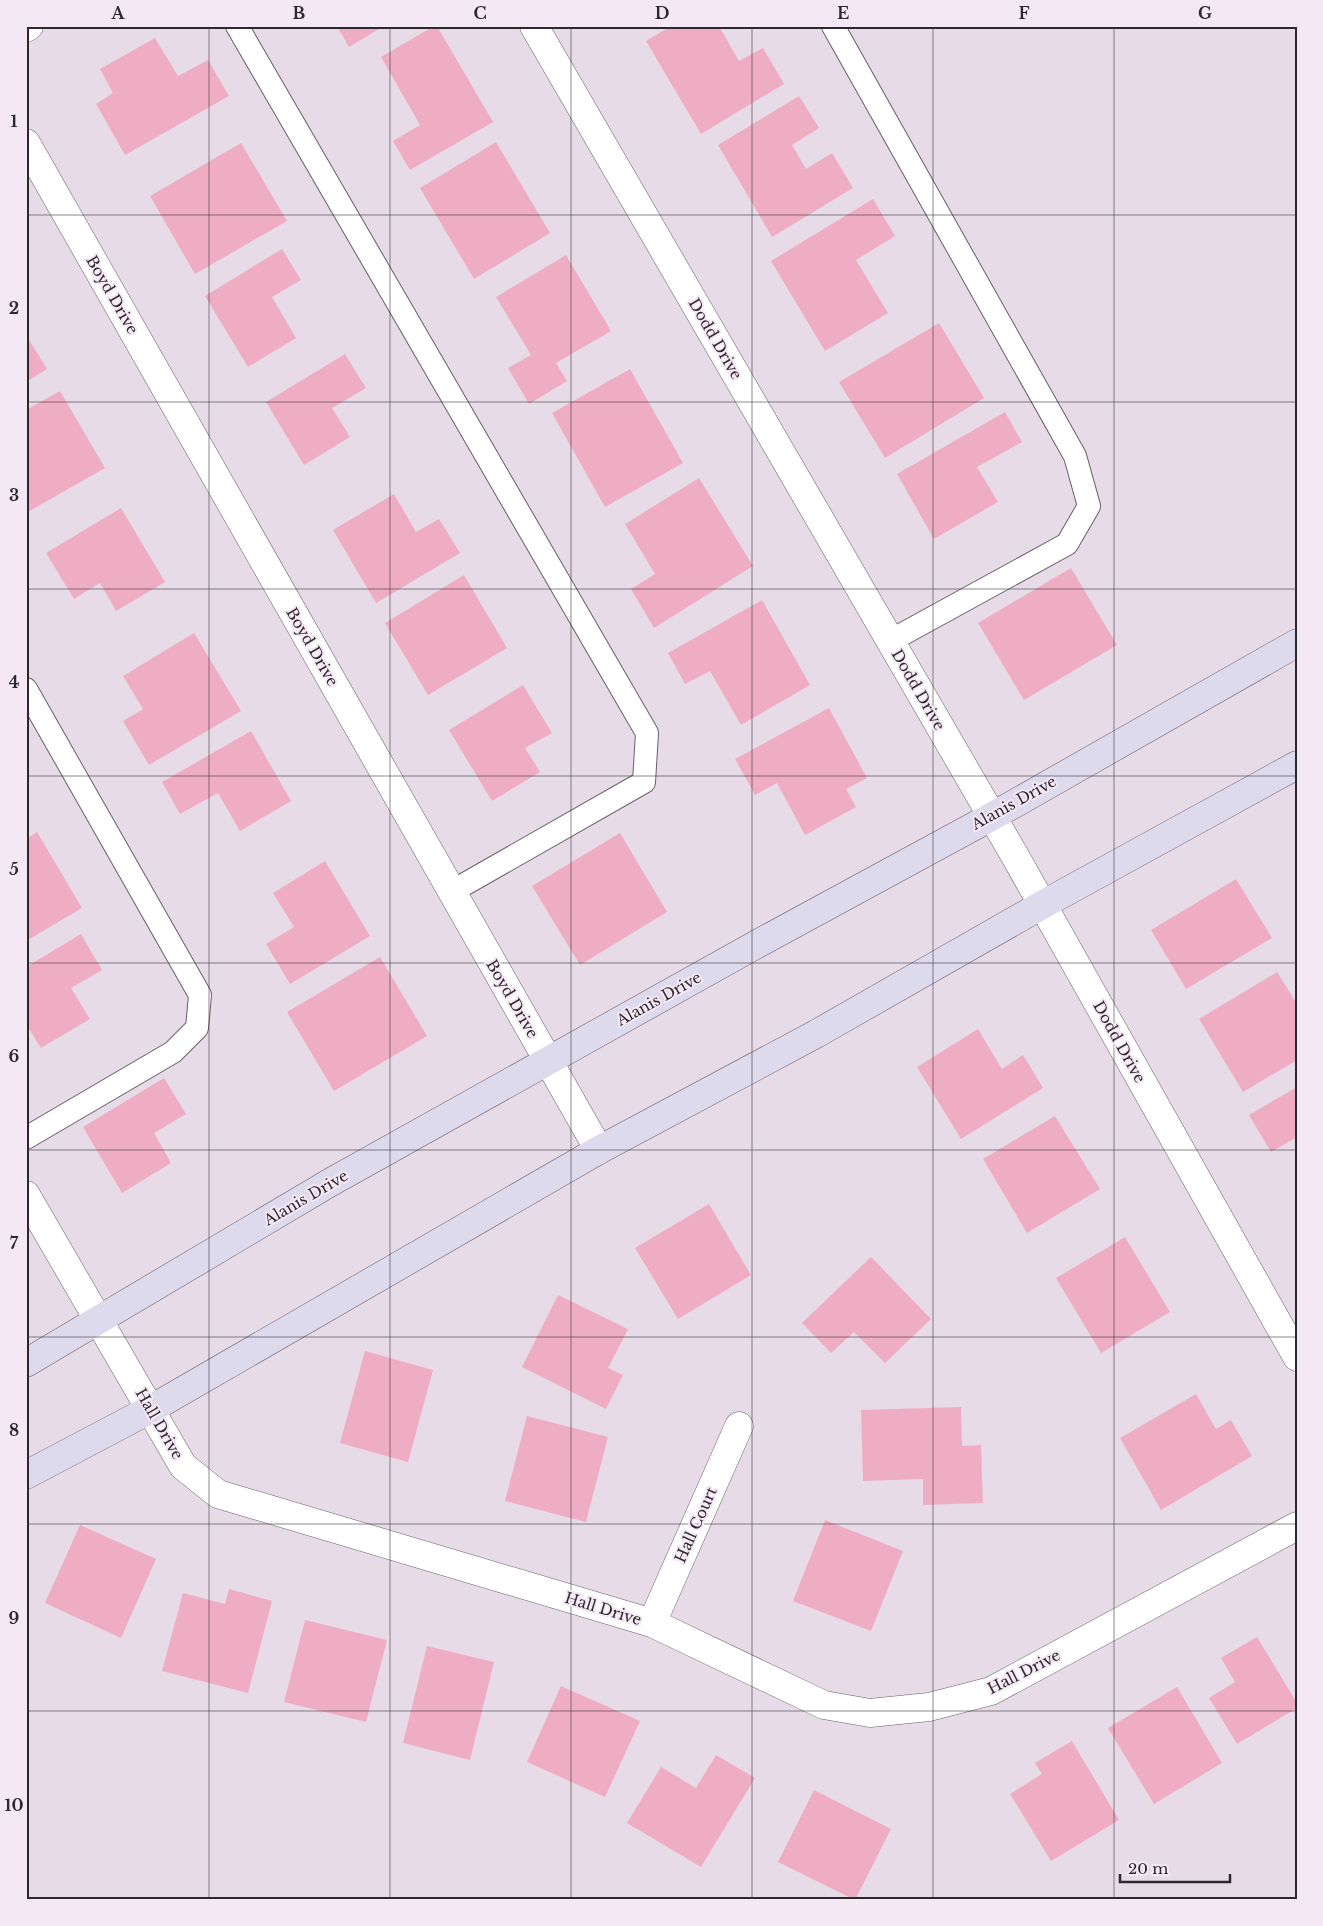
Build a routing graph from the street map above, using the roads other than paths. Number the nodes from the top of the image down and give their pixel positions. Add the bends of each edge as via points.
1 (237, 26) edge
2 (534, 26) edge
3 (833, 26) edge
4 (26, 143) edge
5 (890, 641) junction
6 (1297, 643) edge
7 (26, 690) edge
8 (1297, 765) edge
9 (991, 817) junction
10 (451, 892) junction
11 (1042, 905) junction
12 (548, 1062) junction
13 (26, 1138) edge
14 (599, 1150) junction
15 (26, 1195) edge
16 (100, 1320) junction
17 (1297, 1357) edge
18 (26, 1363) edge
19 (150, 1409) junction
20 (740, 1426) dead end
21 (26, 1476) edge
22 (1297, 1526) edge
23 (652, 1624) junction

1 - 10 lane via 647,732 644,782
2 - 5 street, Dodd Drive
3 - 5 lane via 1075,456 1089,506 1067,544
4 - 10 street, Boyd Drive
5 - 9 street, Dodd Drive
6 - 9 main road, Alanis Drive
7 - 13 lane via 200,995 197,1028 173,1052
8 - 11 main road
9 - 11 street, Dodd Drive
9 - 12 main road, Alanis Drive
10 - 12 street, Boyd Drive
11 - 14 main road via 816,1034
11 - 17 street, Dodd Drive
12 - 14 street, Boyd Drive
12 - 16 main road, Alanis Drive via 331,1182
14 - 19 main road
15 - 16 street, Hall Drive
16 - 18 main road, Alanis Drive
16 - 19 street, Hall Drive
19 - 21 main road
19 - 23 street, Hall Drive via 183,1466 218,1494
20 - 23 street, Hall Court
22 - 23 street, Hall Drive via 991,1692 929,1707 870,1713 824,1705

